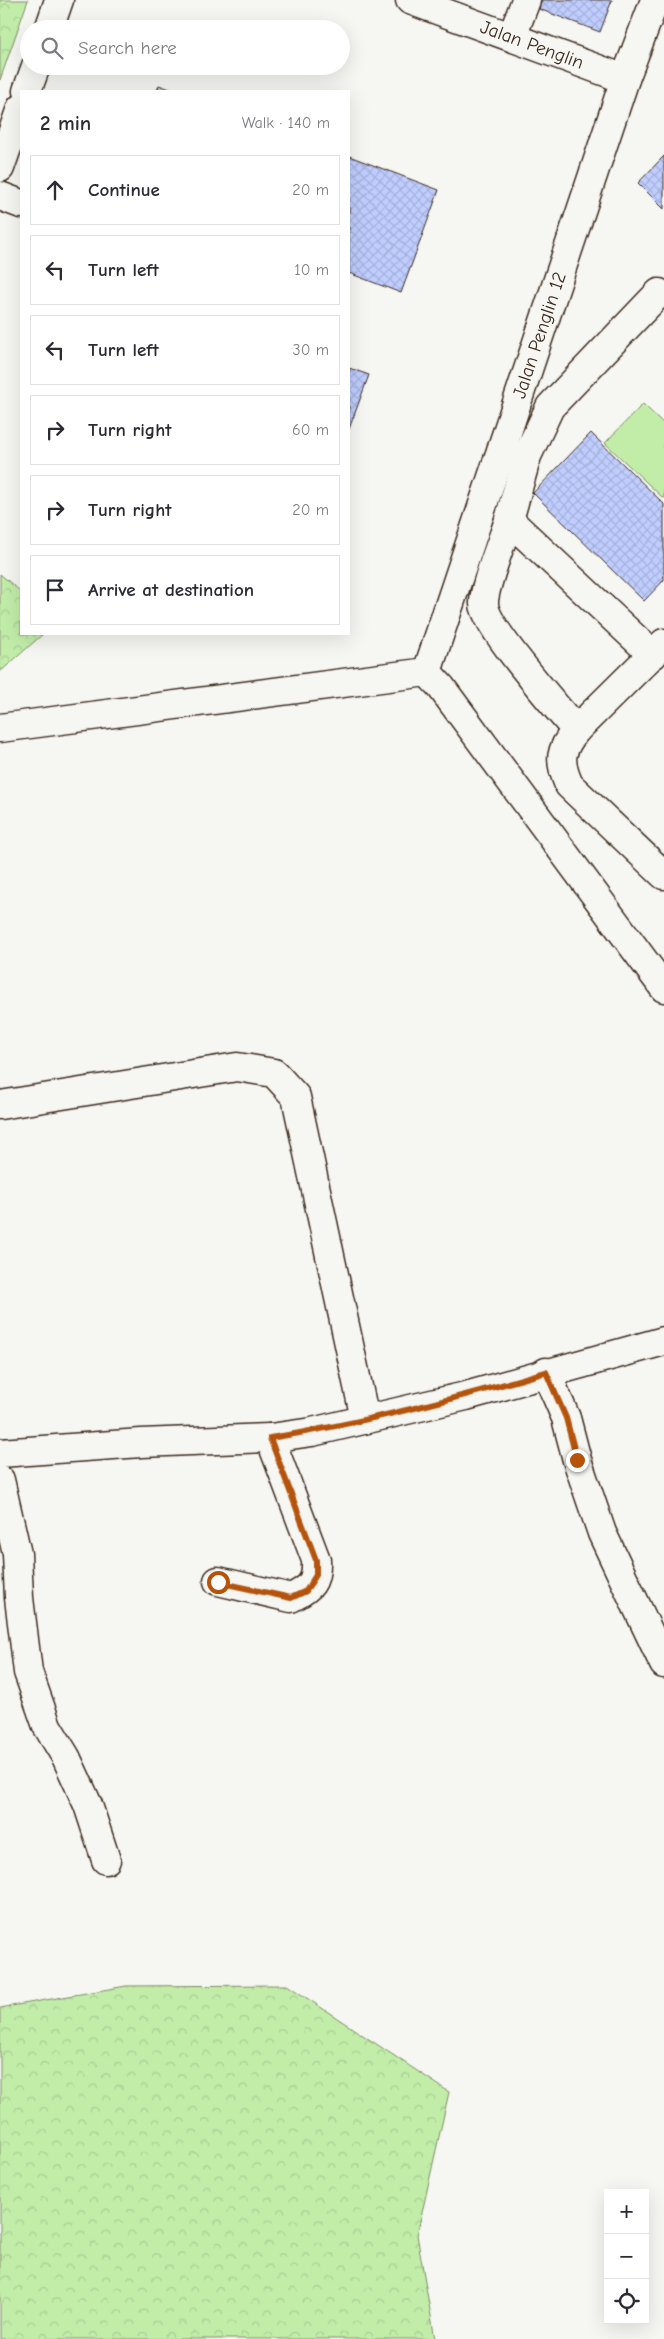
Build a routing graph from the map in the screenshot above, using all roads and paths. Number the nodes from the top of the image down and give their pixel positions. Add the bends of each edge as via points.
1 (60, 0) edge
2 (410, 0) edge
3 (526, 0) edge
4 (655, 0) edge
5 (52, 20) edge
6 (512, 37) junction
7 (33, 75) edge
8 (625, 79) junction
9 (27, 90) edge
10 (20, 111) edge
11 (0, 168) edge
12 (0, 196) edge
13 (20, 204) edge
14 (659, 293) dead end
15 (509, 520) junction
16 (658, 649) edge
17 (427, 672) junction
18 (0, 728) edge
19 (576, 730) junction
20 (664, 875) edge
21 (664, 988) edge
22 (0, 1105) edge
23 (664, 1341) edge
24 (546, 1372) junction
25 (365, 1419) junction
26 (270, 1438) junction
27 (0, 1453) edge
28 (0, 1480) edge
29 (218, 1582) dead end
30 (664, 1664) edge
31 (106, 1860) dead end

1 - 5 street
2 - 6 street, Jalan Penglin
3 - 6 street
4 - 8 street, Jalan Penglin 12
6 - 8 street, Jalan Penglin
7 - 9 street
8 - 17 street, Jalan Penglin 12
10 - 11 street
12 - 13 street
14 - 15 street via 550,407 527,456
15 - 16 street
15 - 19 street via 485,595 485,610 537,685
16 - 19 street
17 - 18 street
17 - 21 street via 447,694
19 - 20 street via 564,746 563,771 569,785
22 - 25 street via 237,1067 274,1074 296,1097
23 - 24 street
24 - 25 street via 466,1396
24 - 30 street via 566,1418 602,1534
25 - 26 street
26 - 27 street
26 - 29 street via 316,1560 316,1575 306,1591 291,1598
28 - 31 street via 17,1554 28,1672 47,1726 66,1757 88,1805

